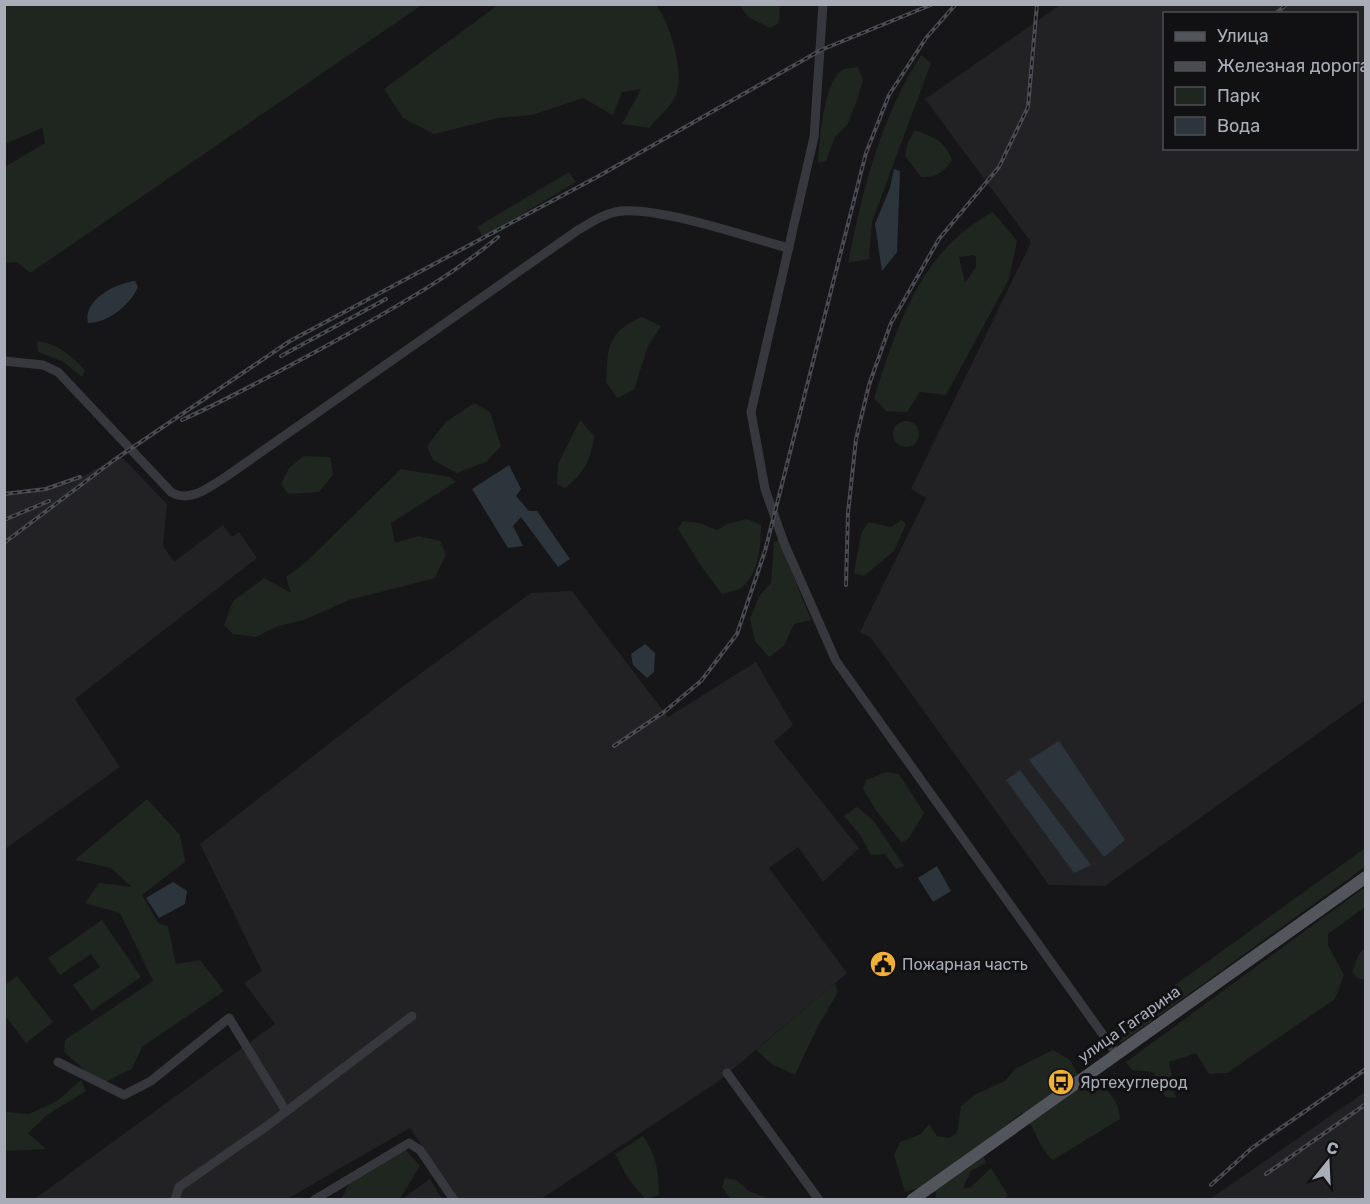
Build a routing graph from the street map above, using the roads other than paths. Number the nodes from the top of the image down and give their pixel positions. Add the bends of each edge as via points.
1 (823, 4) edge
2 (789, 249) junction
3 (4, 362) edge
4 (1365, 877) edge
5 (412, 1016) dead end
6 (1116, 1053) junction
7 (58, 1062) dead end
8 (727, 1072) dead end
9 (286, 1111) junction
10 (175, 1200) edge
11 (314, 1200) edge
12 (454, 1200) edge
13 (819, 1200) edge
14 (912, 1200) edge

1 - 2 street via 817,117
2 - 3 street via 663,215 621,211 601,217 227,476 186,496 171,492 58,372 43,364
2 - 6 street via 751,411 765,489 784,543 836,662
4 - 6 main road, улица Гагарина
5 - 9 street
6 - 14 main road, улица Гагарина
7 - 9 street via 124,1095 151,1081 229,1018
8 - 13 street
9 - 10 street via 179,1187
11 - 12 street via 409,1143 420,1150

